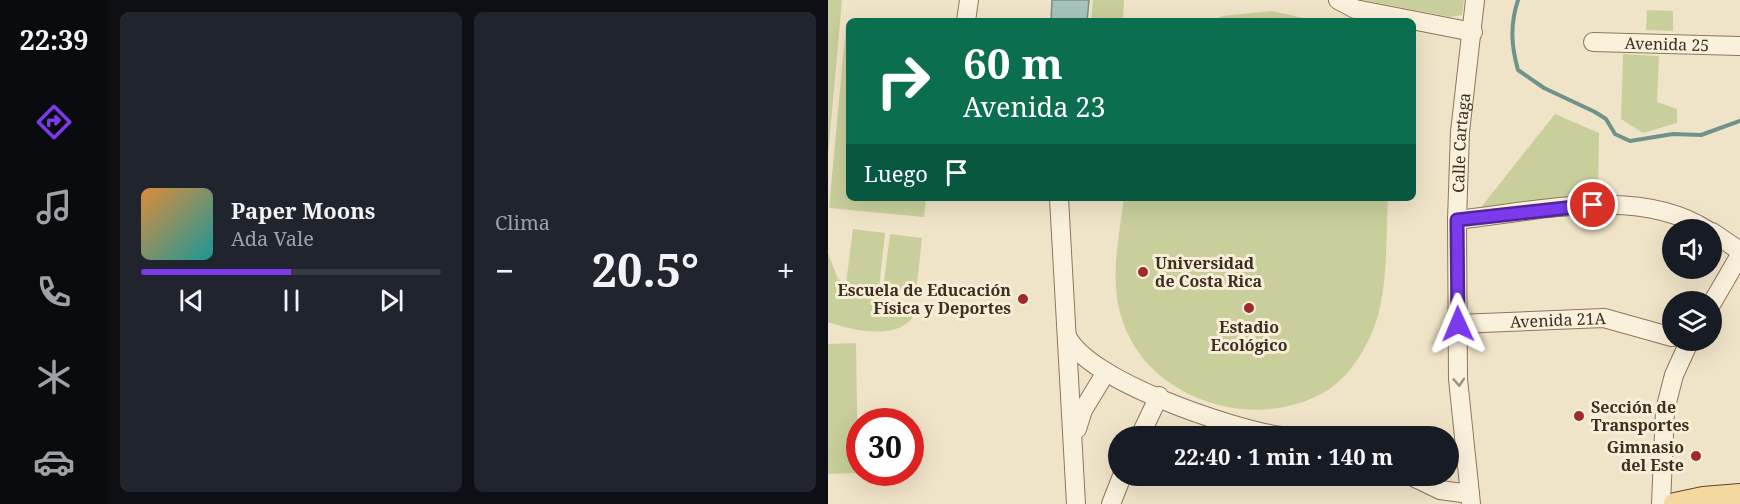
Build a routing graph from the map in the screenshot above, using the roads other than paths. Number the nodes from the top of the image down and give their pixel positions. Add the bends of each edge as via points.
1 (969, 0) edge
2 (1338, 0) edge
3 (1475, 0) edge
4 (966, 18) edge
5 (1401, 18) edge
6 (1416, 21) edge
7 (1473, 32) junction
8 (1593, 42) dead end
9 (1740, 46) edge
10 (1059, 201) edge
11 (1690, 219) edge
12 (1457, 220) junction
13 (1722, 240) edge
14 (1740, 253) edge
15 (1719, 291) edge
16 (1458, 324) junction
17 (1662, 334) edge
18 (1067, 336) junction
19 (1674, 351) edge
20 (1685, 351) edge
21 (1106, 372) junction
22 (1674, 375) junction
23 (1159, 396) junction
24 (1145, 426) edge
25 (1242, 426) edge
26 (1073, 442) junction
27 (1118, 486) edge
28 (1432, 486) edge
29 (1740, 495) edge
30 (1471, 499) edge
31 (1076, 504) edge
32 (1112, 504) edge
33 (1660, 504) edge
34 (1676, 504) edge

1 - 4 street
2 - 5 street via 1354,9
3 - 7 street, Calle Cartaga
6 - 7 street
7 - 12 street, Calle Cartaga via 1460,132
8 - 9 street, Avenida 25
10 - 18 street
11 - 12 street via 1641,206 1593,205
12 - 16 street, Calle Cartaga
13 - 14 street
14 - 15 street
16 - 17 street, Avenida 21A via 1604,318
16 -> 30 street, Calle Cartaga via 1458,379
18 - 21 street via 1077,352
18 - 26 street
19 - 22 street, Avenida 21A
20 - 22 street
21 - 23 street
21 - 26 street via 1083,410
22 - 33 street via 1665,410
23 - 24 street
23 - 25 street
26 - 31 street
27 - 32 street
28 - 30 street
29 - 34 main road

